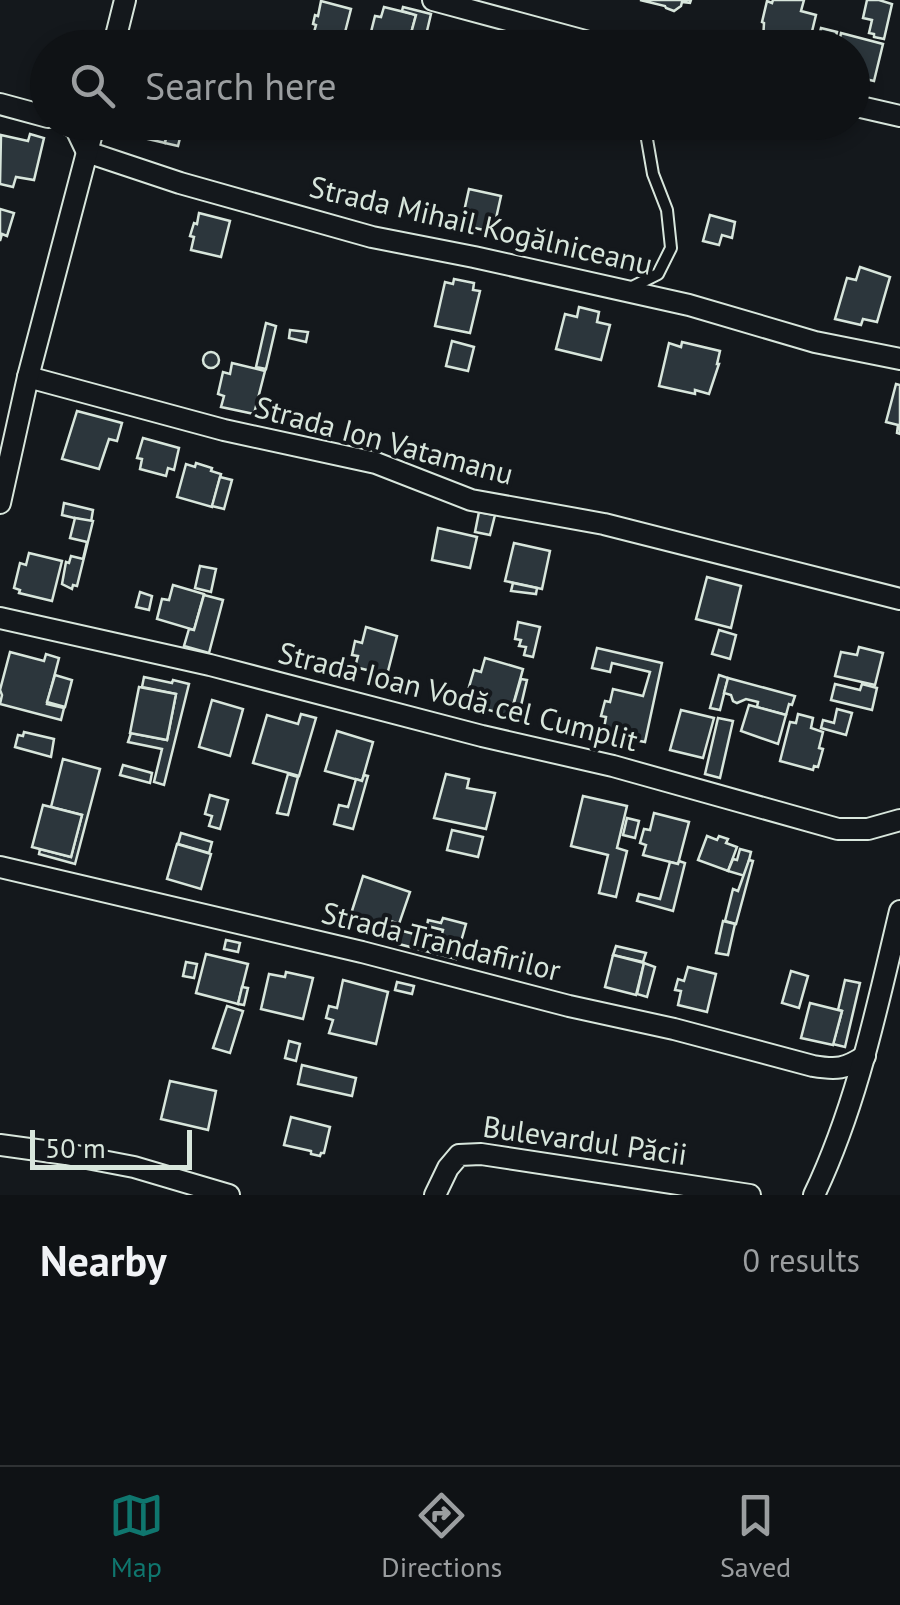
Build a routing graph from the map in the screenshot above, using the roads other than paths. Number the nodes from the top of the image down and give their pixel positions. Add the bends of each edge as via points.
1 (124, 0) edge
2 (433, 0) edge
3 (117, 30) edge
4 (544, 30) edge
5 (0, 104) edge
6 (870, 108) edge
7 (30, 112) edge
8 (900, 116) edge
9 (82, 140) edge
10 (90, 140) edge
11 (647, 140) edge
12 (88, 152) junction
13 (624, 290) junction
14 (900, 359) edge
15 (28, 377) junction
16 (0, 503) edge
17 (900, 600) edge
18 (0, 618) edge
19 (900, 820) edge
20 (0, 867) edge
21 (900, 910) edge
22 (865, 1056) junction
23 (0, 1145) edge
24 (230, 1195) edge
25 (435, 1195) edge
26 (750, 1195) edge
27 (814, 1195) edge

1 - 3 street
2 - 4 street
5 - 7 street
6 - 8 street
9 - 12 street
10 - 12 street
11 - 13 lane via 671,248 658,274
12 - 13 street, Strada Mihail Kogălniceanu via 372,237
12 - 15 street
13 - 14 street, Strada Mihail Kogălniceanu
15 - 16 street
15 - 17 street, Strada Ion Vatamanu via 376,463 471,500 604,524
18 - 19 street, Strada Ioan Vodă cel Cumplit via 613,766 838,829
20 - 22 street, Strada Trandafirilor via 813,1066 848,1067
21 - 22 street
22 - 27 street
23 - 24 street via 134,1167
25 - 26 street, Bulevardul Păcii via 458,1155 481,1154

